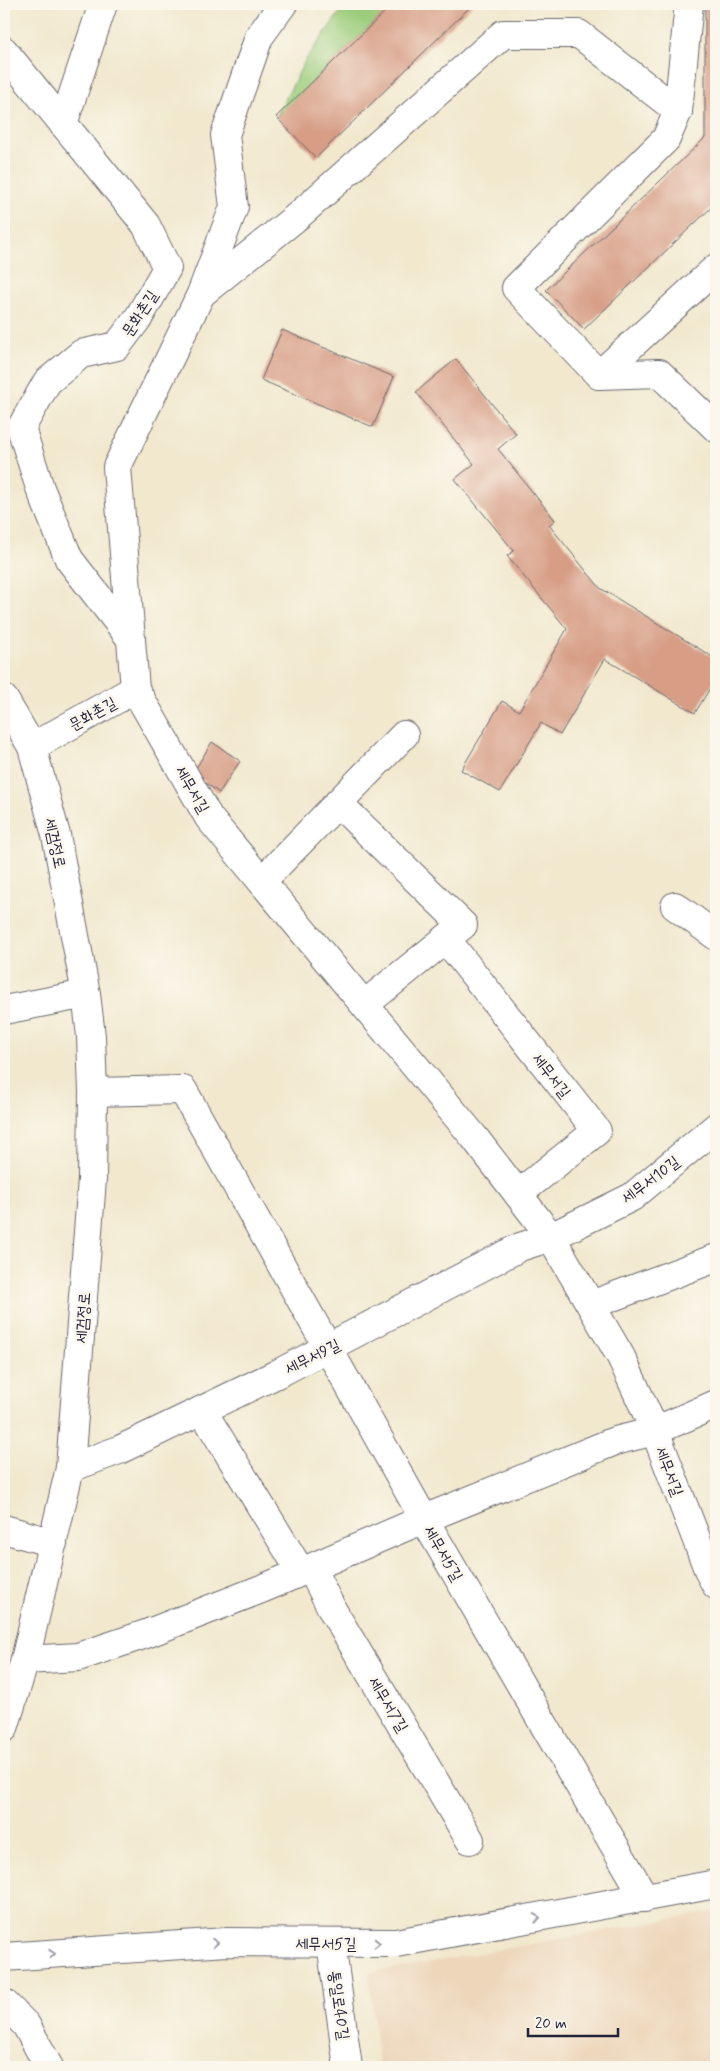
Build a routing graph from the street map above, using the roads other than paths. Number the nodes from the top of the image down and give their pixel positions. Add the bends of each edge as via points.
1 (103, 4) edge
2 (283, 4) edge
3 (689, 4) edge
4 (4, 51) edge
5 (678, 111) junction
6 (63, 124) junction
7 (716, 268) edge
8 (201, 294) junction
9 (599, 376) junction
10 (716, 428) edge
11 (131, 639) junction
12 (135, 689) junction
13 (4, 699) edge
14 (404, 735) dead end
15 (32, 747) junction
16 (338, 803) junction
17 (262, 881) junction
18 (675, 906) dead end
19 (716, 936) edge
20 (446, 939) junction
21 (86, 994) junction
22 (365, 1004) junction
23 (4, 1010) edge
24 (93, 1092) junction
25 (716, 1127) edge
26 (518, 1194) junction
27 (551, 1237) junction
28 (716, 1258) edge
29 (591, 1306) junction
30 (327, 1349) junction
31 (716, 1404) edge
32 (202, 1410) junction
33 (655, 1431) junction
34 (70, 1468) junction
35 (424, 1519) junction
36 (4, 1529) edge
37 (53, 1543) junction
38 (306, 1570) junction
39 (716, 1585) edge
40 (25, 1660) junction
41 (4, 1728) edge
42 (470, 1840) dead end
43 (716, 1884) edge
44 (645, 1898) junction
45 (331, 1943) junction
46 (4, 1957) edge
47 (4, 2003) edge
48 (49, 2067) edge
49 (348, 2067) edge

1 - 6 street
2 - 8 street, 문화촌길 via 260,37 225,135 234,206
3 - 5 street
4 - 6 street, 문화촌길
5 - 8 street via 579,34 503,34 299,215
5 - 9 street via 666,139 516,288
6 - 11 street, 문화촌길 via 146,225 167,268 139,317 117,346 81,354 46,382 21,428 40,488 69,559
7 - 9 street
8 - 11 street, 문화촌길 via 117,467
9 - 10 street via 659,373
11 - 12 street, 문화촌길
12 - 15 street, 문화촌길
12 - 17 street, 세무서길 via 209,818
13 - 15 street, 세검정로
14 - 16 street
15 - 21 street, 세검정로 via 56,835
16 - 17 street
16 - 20 street via 463,926
17 - 22 street, 세무서길
18 - 19 street
20 - 22 street
20 - 26 street, 세무서길 via 597,1131
21 - 23 street
21 - 24 street, 세검정로
22 - 26 street, 세무서길
24 - 30 street via 183,1090
24 - 34 street, 세검정로 via 92,1179
25 - 27 street, 세무서10길 via 632,1196
26 - 27 street, 세무서길
27 - 29 street, 세무서길
27 - 30 street, 세무서9길 via 520,1247
28 - 29 street
29 - 33 street, 세무서길 via 621,1357
30 - 32 street, 세무서9길
30 - 35 street
31 - 33 street
32 - 34 street, 세무서9길 via 119,1450
32 - 38 street, 세무서7길
33 - 35 street via 615,1441
33 - 39 street, 세무서길
34 - 37 street, 세검정로
35 - 38 street
35 - 44 street, 세무서5길
36 - 37 street
37 - 40 street, 세검정로
38 - 40 street via 146,1634 78,1657
38 - 42 street, 세무서7길
40 - 41 street, 세검정로
43 - 44 street, 세무서5길
45 -> 44 street, 세무서5길 via 396,1944
46 -> 45 street, 세무서5길 via 226,1942
45 - 49 street, 통일로40길
47 - 48 street via 26,2025

